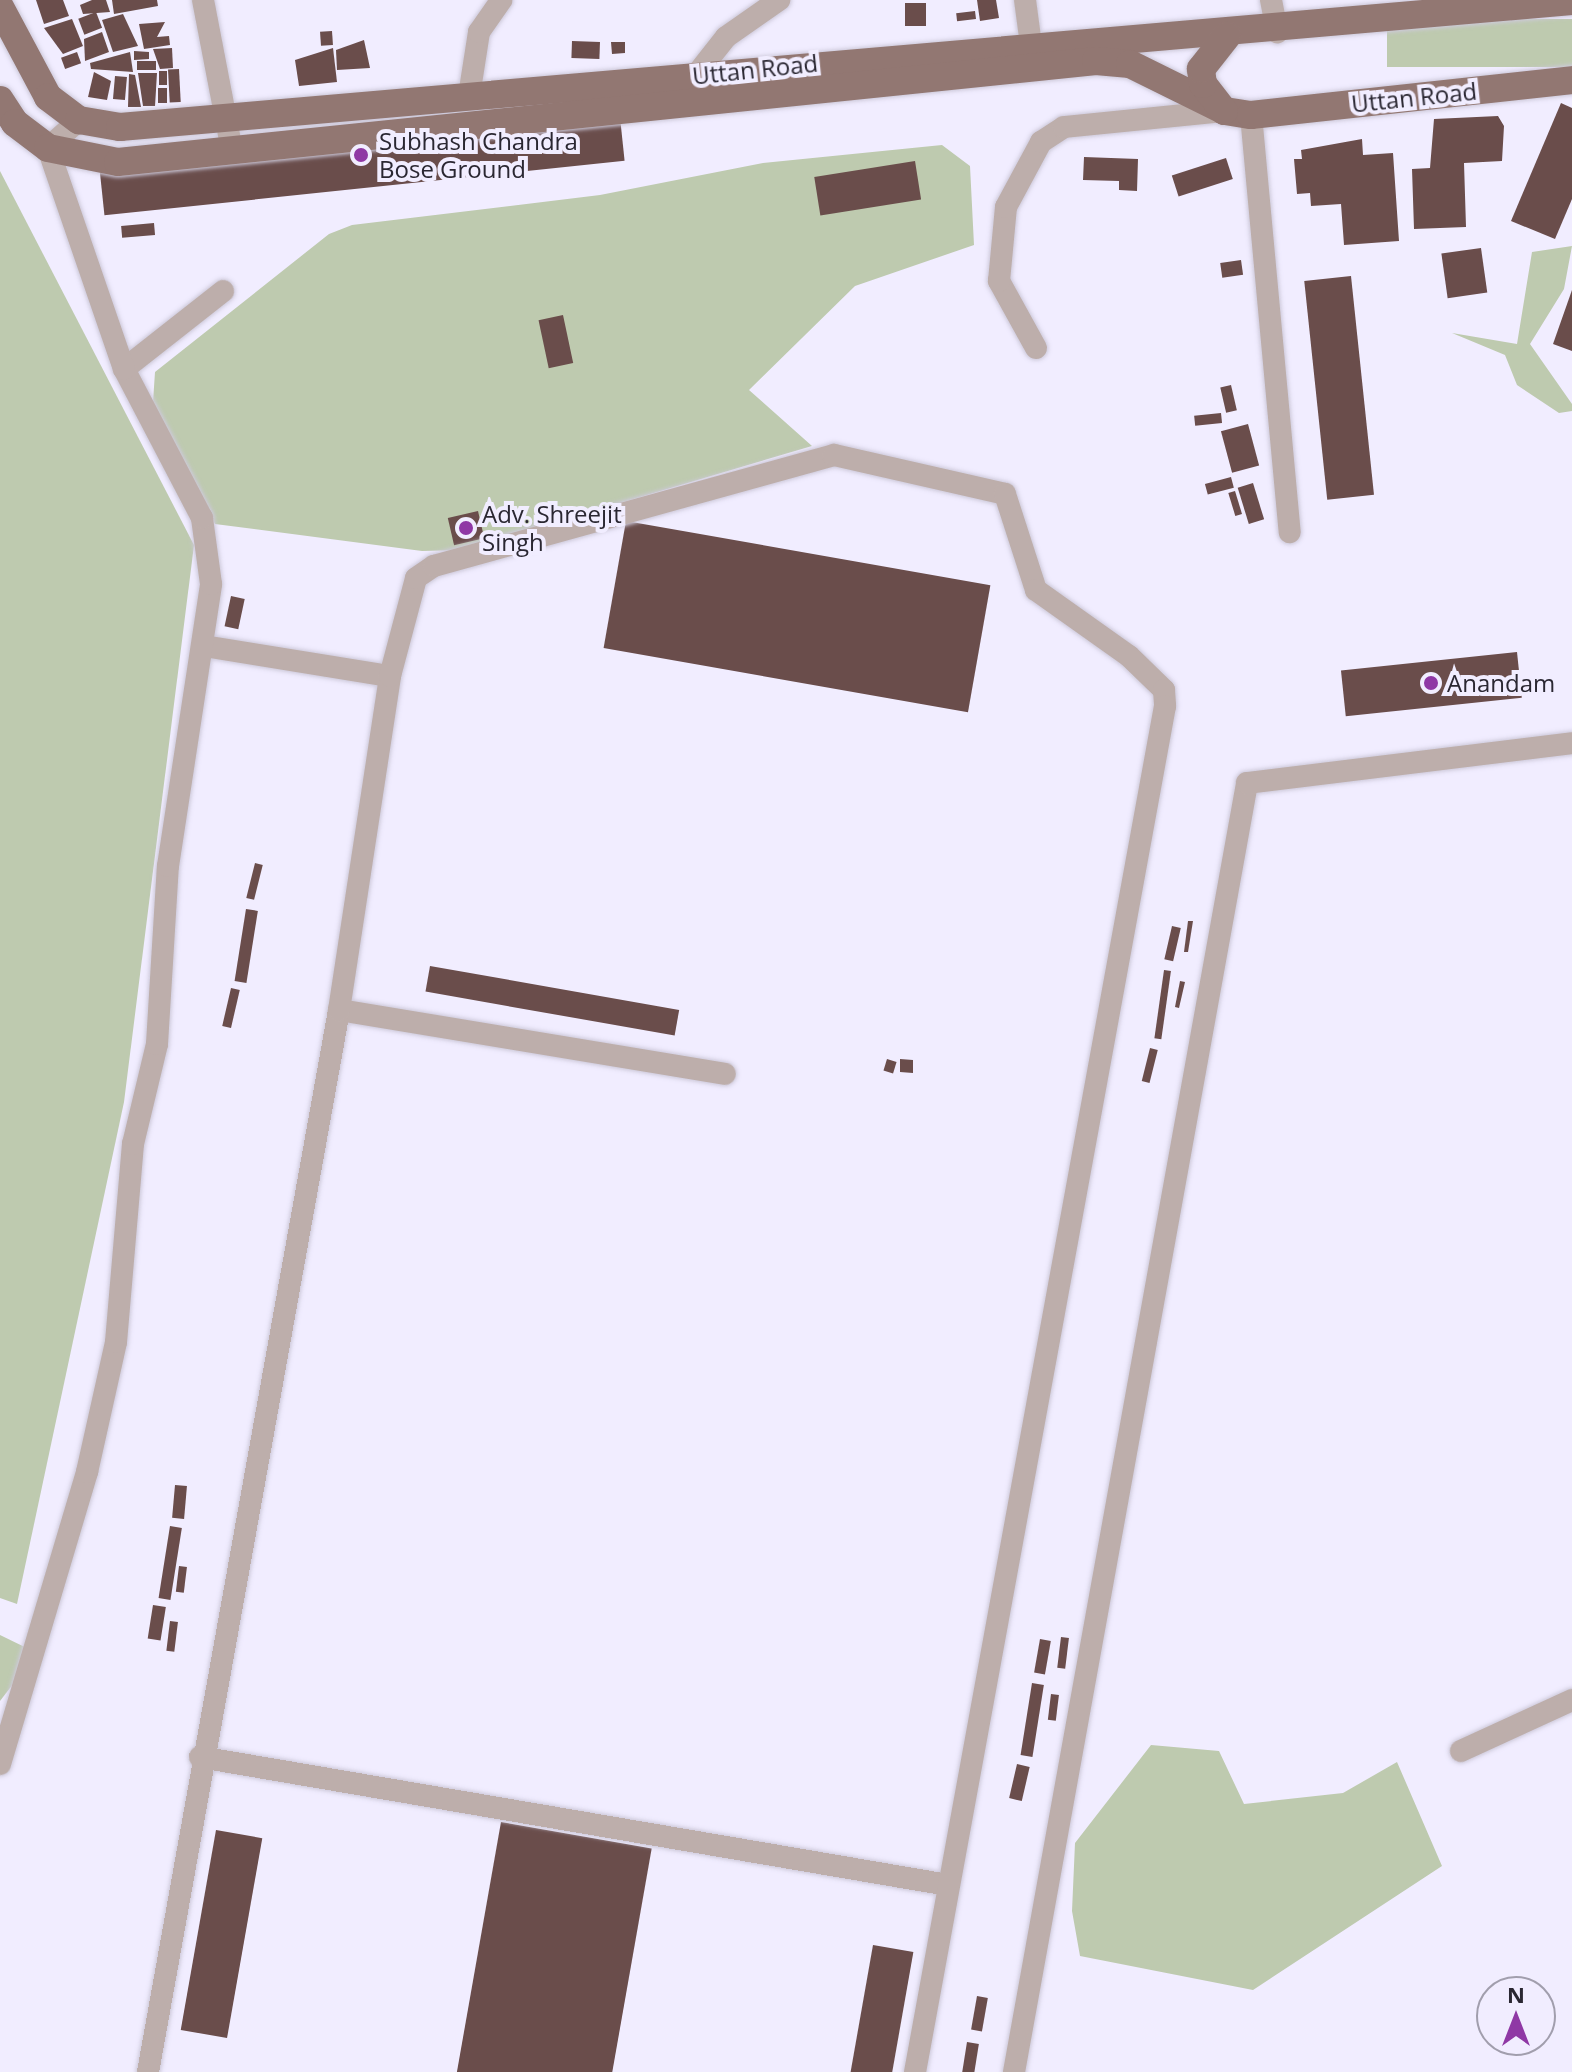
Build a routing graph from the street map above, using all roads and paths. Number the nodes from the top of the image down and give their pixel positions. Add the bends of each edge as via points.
1 (203, 0) edge
2 (501, 0) edge
3 (779, 0) edge
4 (1025, 0) edge
5 (1271, 0) edge
6 (1572, 1) edge
7 (1515, 4) edge
8 (0, 7) edge
9 (1277, 32) junction
10 (1227, 36) junction
11 (1031, 45) junction
12 (696, 75) junction
13 (1572, 80) edge
14 (469, 96) junction
15 (0, 100) edge
16 (1238, 113) junction
17 (226, 118) junction
18 (79, 120) junction
19 (48, 148) junction
20 (232, 150) junction
21 (223, 291) dead end
22 (1036, 348) dead end
23 (124, 369) junction
24 (1290, 532) dead end
25 (204, 646) junction
26 (390, 676) junction
27 (1572, 743) edge
28 (339, 1010) junction
29 (725, 1074) dead end
30 (1572, 1700) edge
31 (1461, 1751) dead end
32 (200, 1757) junction
33 (0, 1764) edge
34 (948, 1885) junction
35 (148, 2072) edge
36 (915, 2072) edge
37 (1014, 2072) edge

1 - 17 street
2 - 14 street via 479,32
3 - 12 street via 726,37
4 - 11 street
5 - 9 street
6 - 7 main road, Uttan Road
7 - 9 main road, Uttan Road
8 - 18 main road via 34,78
9 - 10 main road, Uttan Road
10 - 11 main road, Uttan Road
10 - 16 main road via 1201,69 1203,84
11 - 12 main road, Uttan Road
12 - 14 main road, Uttan Road
13 - 16 main road, Uttan Road
14 - 17 main road, Uttan Road
15 - 19 main road, Uttan Road via 15,123
16 - 20 main road, Uttan Road via 1144,70 1096,61
16 - 22 street via 1064,127 1041,142 1006,207 999,281
16 - 24 street
17 - 18 main road, Uttan Road via 120,127
17 - 20 street
18 - 19 street
19 - 20 main road, Uttan Road via 118,162
19 - 23 street
21 - 23 street
23 - 25 street via 209,539
25 - 26 street
25 - 33 street via 168,866 157,1044 133,1144 116,1342 87,1472
26 - 28 street
26 - 34 street via 409,593 434,566 834,455 1005,494 1036,590 1164,690 1080,1189
27 - 37 street via 1247,783
28 - 29 street
28 - 32 street
30 - 31 street
32 - 34 street
32 - 35 street
34 - 36 street

